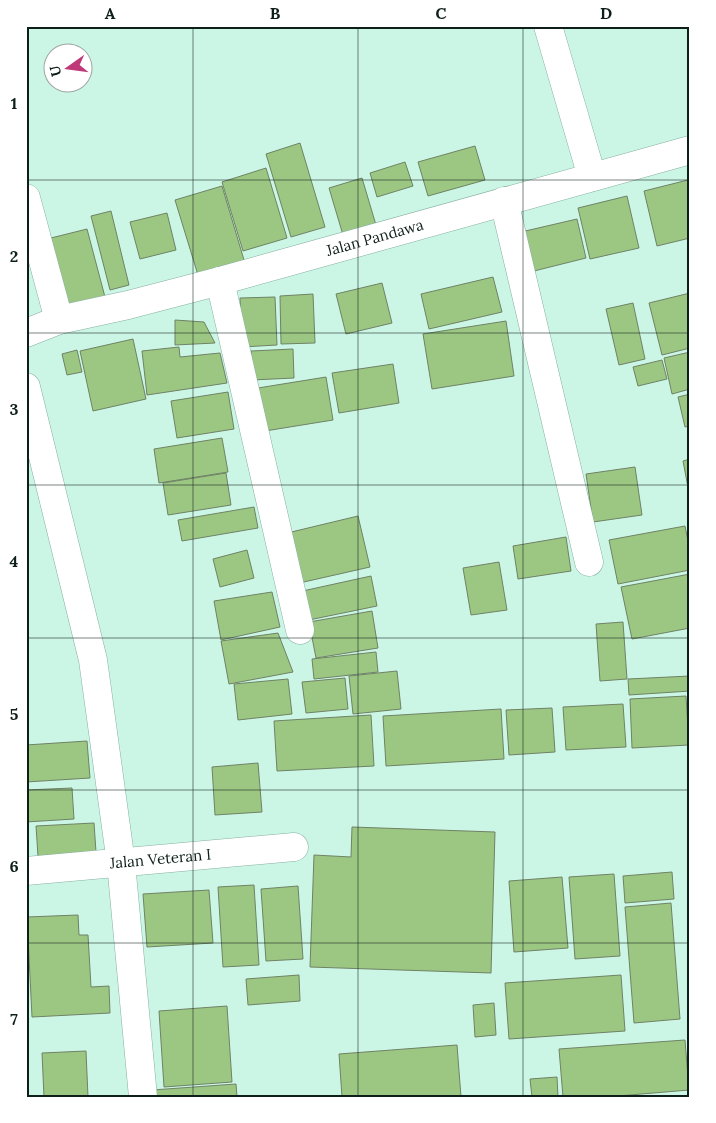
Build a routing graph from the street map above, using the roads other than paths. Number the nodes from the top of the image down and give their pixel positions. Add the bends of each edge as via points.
1 (548, 26) edge
2 (690, 150) edge
3 (592, 178) junction
4 (26, 198) edge
5 (504, 201) junction
6 (220, 281) junction
7 (59, 320) junction
8 (26, 334) edge
9 (26, 387) edge
10 (589, 562) dead end
11 (300, 630) dead end
12 (294, 847) dead end
13 (122, 863) junction
14 (26, 871) edge
15 (143, 1097) edge

1 - 3 street
2 - 3 street, Jalan Pandawa
3 - 5 street, Jalan Pandawa
4 - 7 street
5 - 6 street, Jalan Pandawa
5 - 10 street
6 - 7 street, Jalan Pandawa
6 - 11 street
7 - 8 street, Jalan Pandawa
9 - 13 street via 93,660
12 - 13 street, Jalan Veteran I
13 - 14 street, Jalan Veteran I
13 - 15 street

